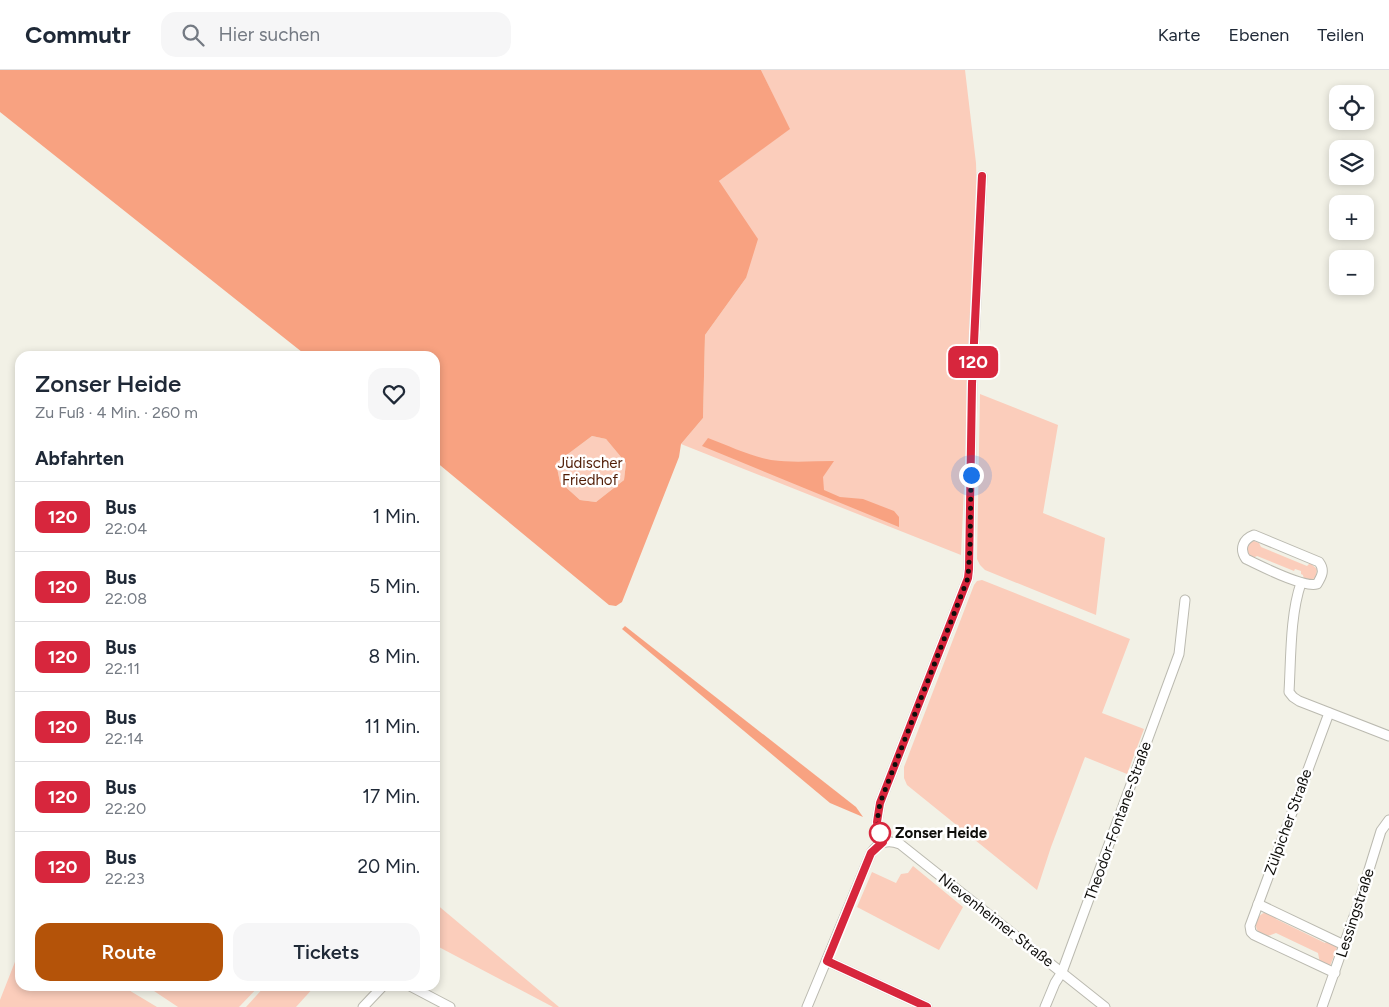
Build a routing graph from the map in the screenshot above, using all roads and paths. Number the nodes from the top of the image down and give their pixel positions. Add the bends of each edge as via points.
1 (982, 176) dead end
2 (1301, 583) junction
3 (1185, 600) dead end
4 (1328, 713) junction
5 (1389, 736) edge
6 (1389, 820) edge
7 (883, 842) junction
8 (1258, 904) junction
9 (1344, 945) junction
10 (827, 961) junction
11 (1062, 972) junction
12 (1335, 972) junction
13 (378, 991) edge
14 (420, 991) edge
15 (363, 1007) edge
16 (450, 1007) edge
17 (807, 1007) edge
18 (927, 1007) edge
19 (1045, 1007) edge
20 (1105, 1007) edge
21 (1322, 1007) edge

1 - 7 street via 972,384 968,578 880,803 877,822
2 - 2 street via 1317,584 1323,570 1319,562 1254,535 1248,537 1242,553 1246,559
2 - 4 street via 1294,618 1289,692 1299,701
3 - 11 street, Theodor-Fontane-Straße via 1179,654
4 - 5 street
4 - 8 street, Zülpicher Straße
6 - 9 street, Lessingstraße via 1381,831
7 - 10 street via 871,853
7 - 11 street, Nievenheimer Straße via 900,844
8 - 9 street
8 - 12 street, Zülpicher Straße via 1250,926 1254,935
9 - 12 street, Lessingstraße
10 - 17 street
10 - 18 street
11 - 19 street, Theodor-Fontane-Straße
11 - 20 street, Nievenheimer Straße
12 - 21 street, Lessingstraße
13 - 15 street
14 - 16 street

